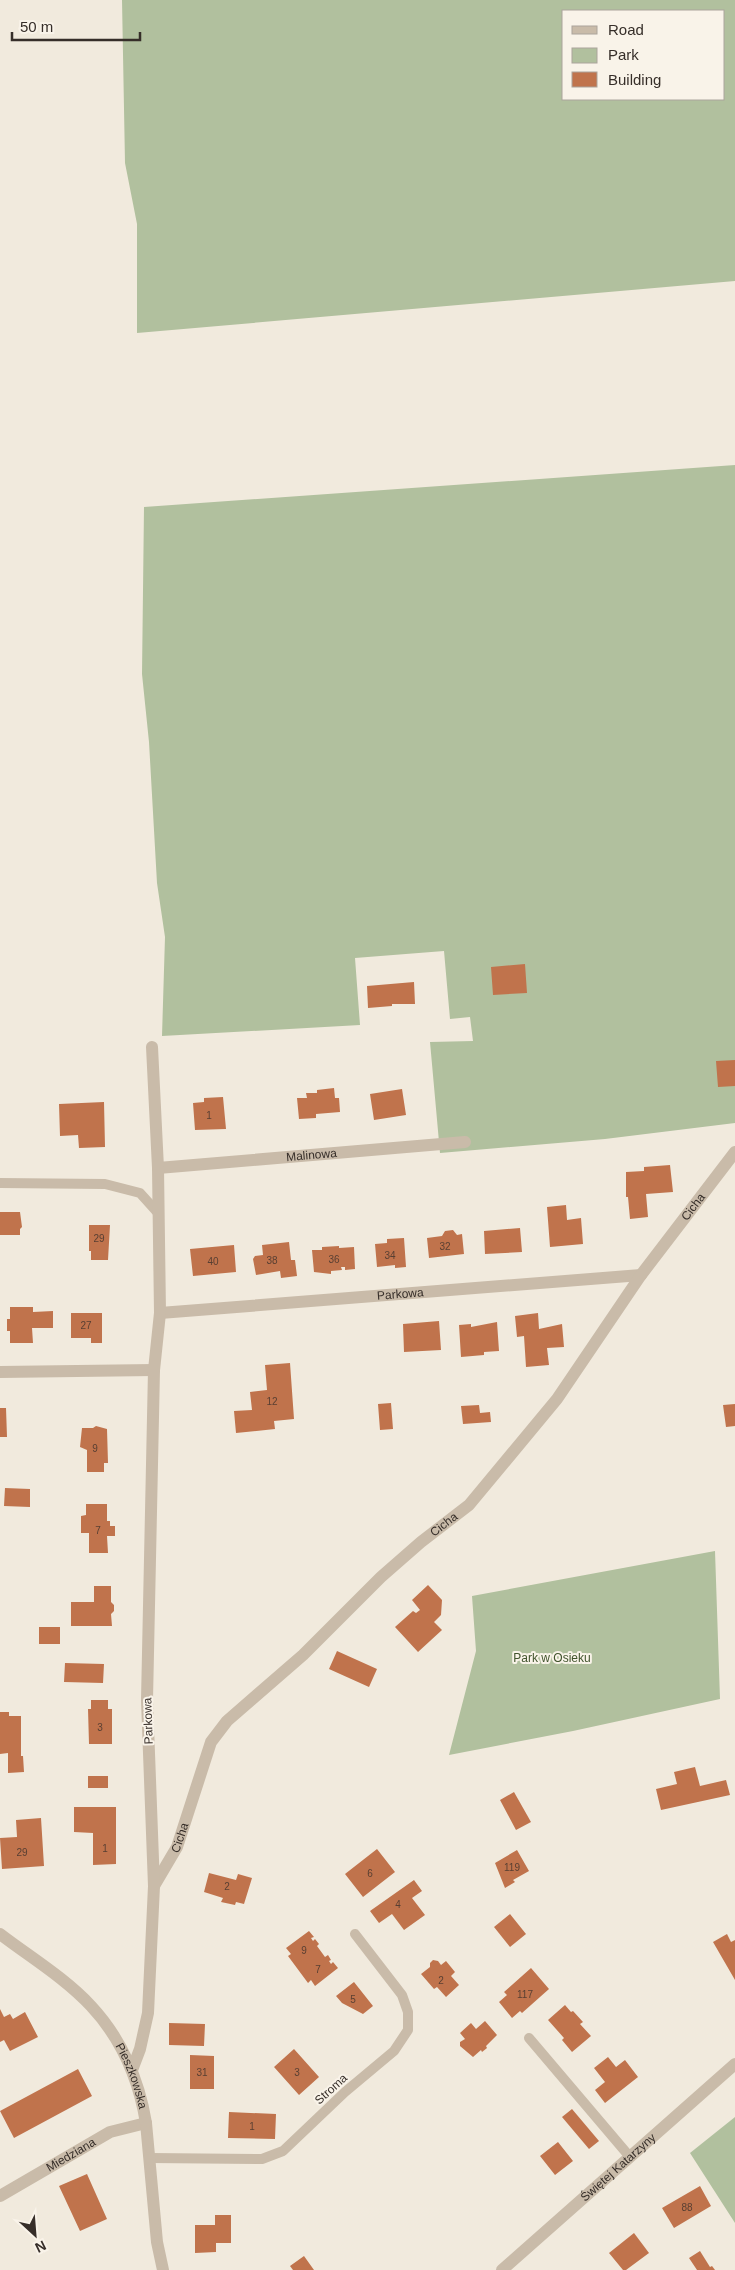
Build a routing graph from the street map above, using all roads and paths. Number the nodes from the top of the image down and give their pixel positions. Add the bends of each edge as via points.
1 (152, 1047) dead end
2 (464, 1142) dead end
3 (735, 1152) edge
4 (158, 1168) junction
5 (0, 1183) edge
6 (158, 1213) junction
7 (641, 1275) junction
8 (160, 1313) junction
9 (154, 1370) junction
10 (0, 1372) edge
11 (154, 1886) junction
12 (0, 1934) edge
13 (355, 1934) dead end
14 (530, 2038) dead end
15 (735, 2064) edge
16 (132, 2070) junction
17 (146, 2123) junction
18 (630, 2157) junction
19 (150, 2158) junction
20 (0, 2196) edge
21 (163, 2270) edge
22 (502, 2270) edge

1 - 4 street, Parkowa
2 - 4 street, Malinowa
3 - 7 street, Cicha
4 - 6 street, Parkowa
5 - 6 lane via 106,1184 140,1193
6 - 8 street, Parkowa
7 - 8 street, Parkowa
7 - 11 street, Cicha via 557,1399 469,1505 381,1577 303,1655 227,1721 211,1742 177,1847
8 - 9 street, Parkowa
9 - 10 street
9 - 11 street, Parkowa via 146,1700
11 - 16 street, Parkowa via 148,2013
12 - 16 street, Pieszkowska via 91,2006 109,2029
13 - 19 lane, Stroma via 402,1995 408,2012 408,2030 394,2051 283,2151 262,2159
14 - 18 lane
15 - 18 street, Świętej Katarzyny
16 - 17 street, Pieszkowska
17 - 19 street, Pieszkowska
17 - 20 street, Miedziana via 110,2132
18 - 22 street, Świętej Katarzyny
19 - 21 street, Pieszkowska via 157,2242

